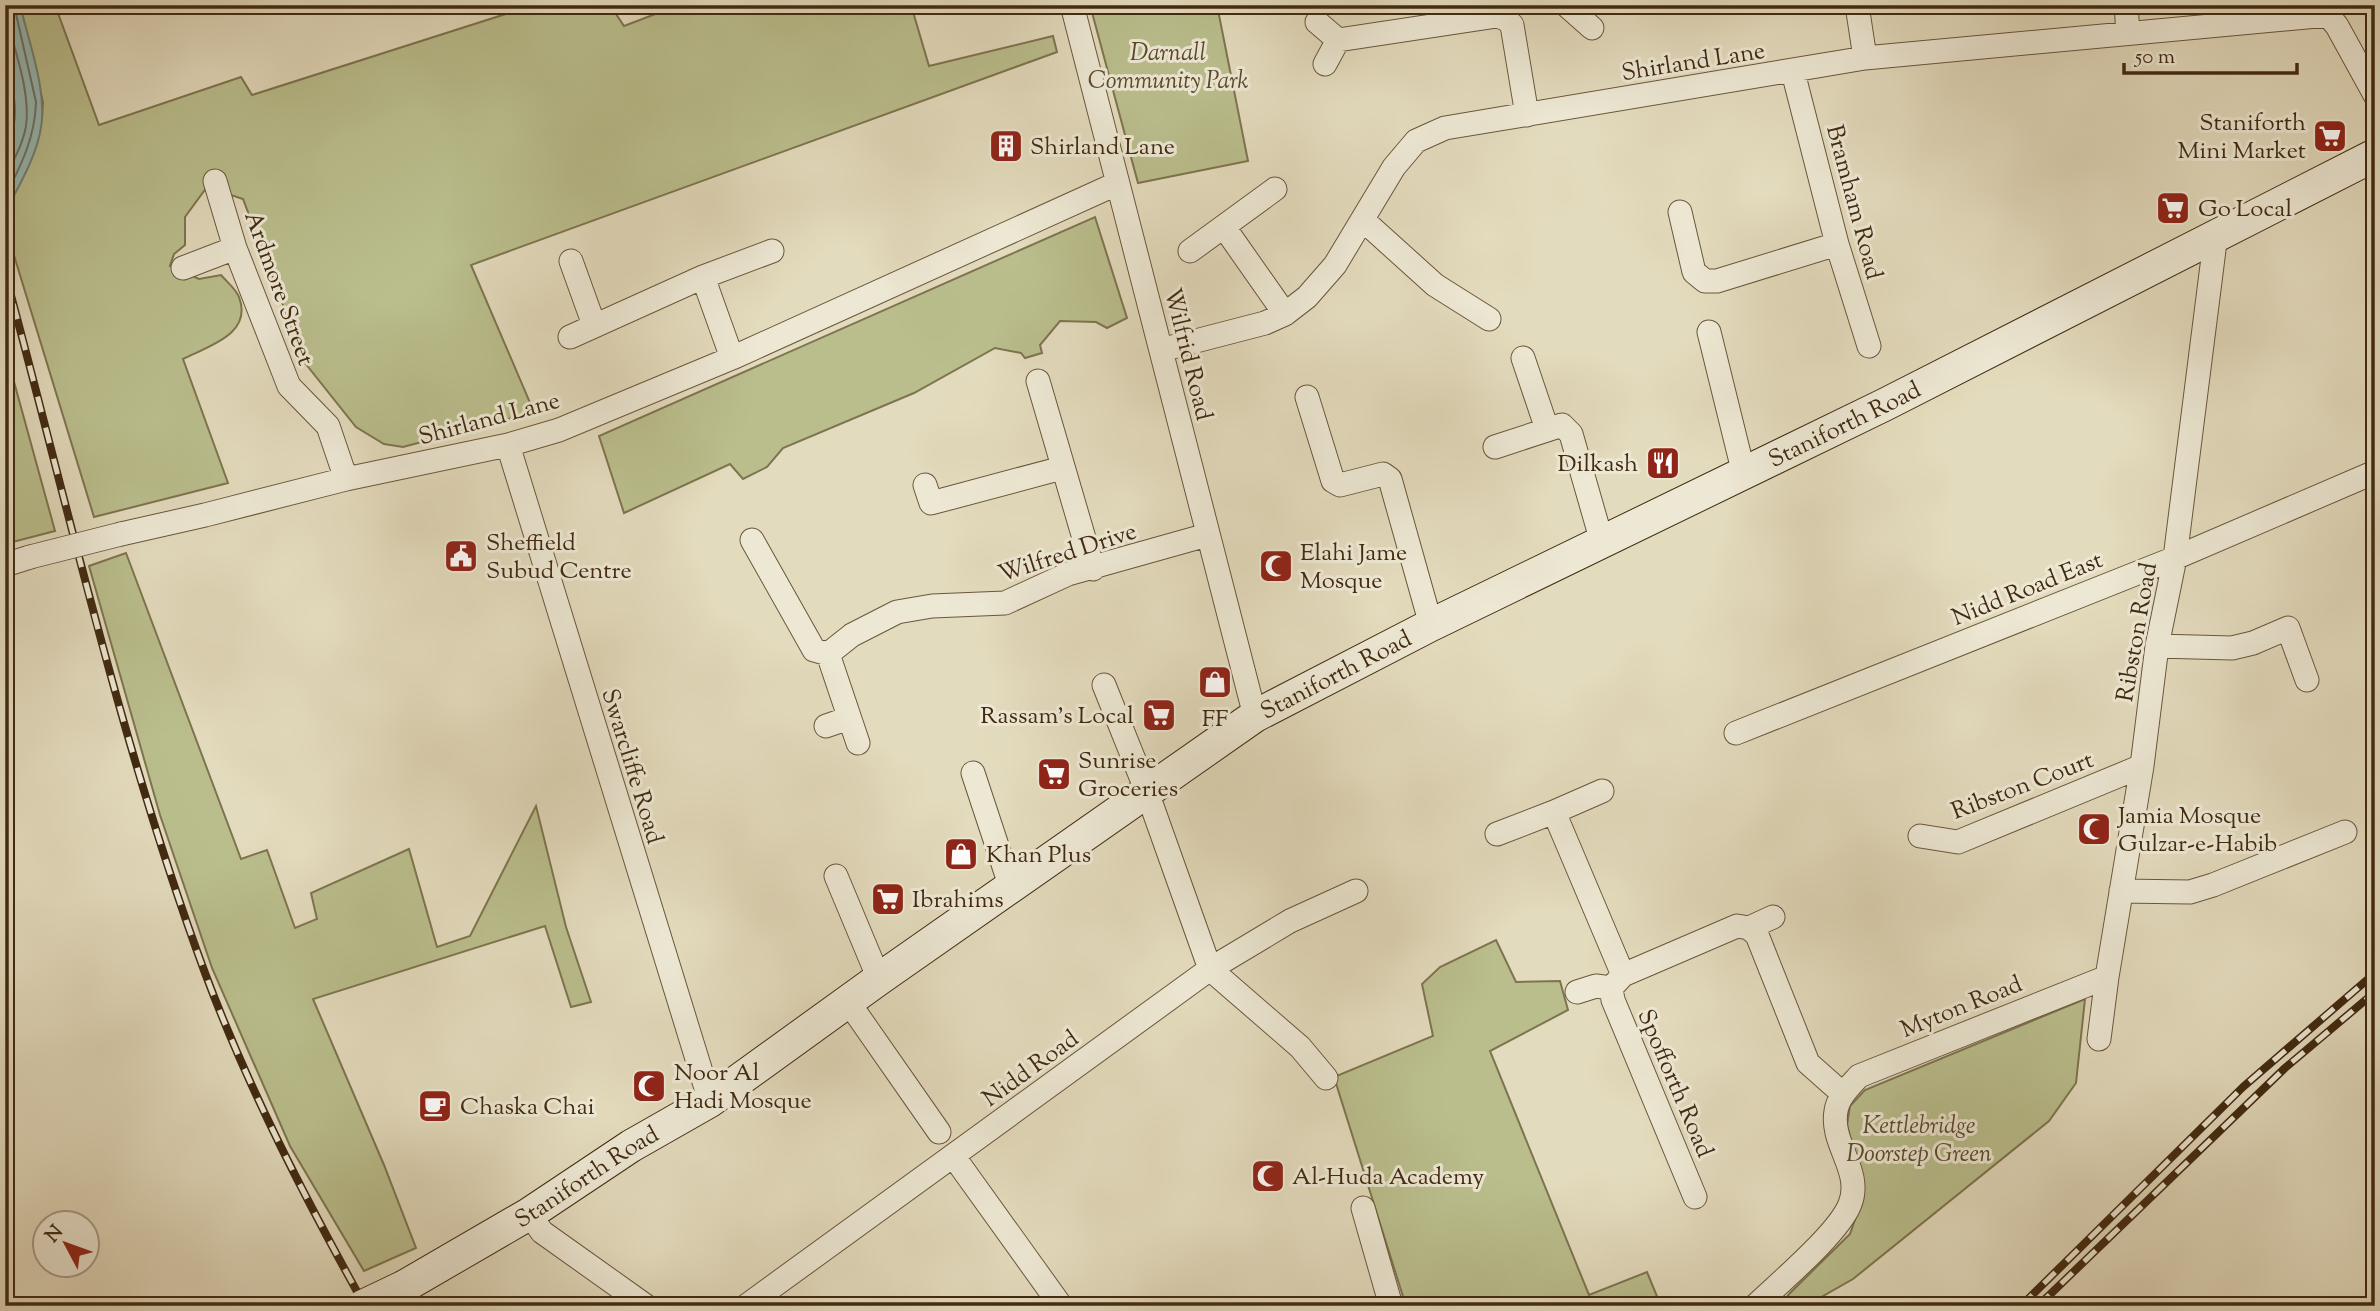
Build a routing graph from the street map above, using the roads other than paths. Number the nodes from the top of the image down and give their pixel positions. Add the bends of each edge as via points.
1 (1072, 5) edge
2 (1566, 5) edge
3 (1857, 5) edge
4 (2126, 5) edge
5 (1509, 9) edge
6 (1317, 22) dead end
7 (1592, 28) dead end
8 (2128, 33) junction
9 (1338, 40) junction
10 (1865, 58) junction
11 (1325, 64) dead end
12 (1793, 72) junction
13 (2375, 94) edge
14 (1527, 115) junction
15 (2375, 155) edge
16 (215, 181) dead end
17 (1116, 184) junction
18 (1275, 188) dead end
19 (1680, 212) dead end
20 (1363, 220) junction
21 (1224, 228) junction
22 (2216, 234) junction
23 (1837, 244) junction
24 (235, 248) junction
25 (772, 251) dead end
26 (1191, 251) dead end
27 (571, 261) dead end
28 (183, 268) dead end
29 (704, 277) junction
30 (1285, 314) junction
31 (1489, 319) dead end
32 (594, 325) junction
33 (1709, 332) dead end
34 (570, 337) dead end
35 (1869, 346) dead end
36 (1161, 350) junction
37 (732, 358) junction
38 (1522, 358) dead end
39 (1038, 381) dead end
40 (1307, 397) dead end
41 (1547, 429) junction
42 (508, 445) junction
43 (1495, 447) dead end
44 (1062, 468) junction
45 (2375, 472) edge
46 (1744, 474) junction
47 (346, 479) junction
48 (925, 485) dead end
49 (1207, 535) junction
50 (752, 540) dead end
51 (1602, 542) junction
52 (2175, 558) junction
53 (5, 565) edge
54 (1093, 569) junction
55 (1431, 625) junction
56 (2157, 646) junction
57 (828, 654) junction
58 (2307, 680) dead end
59 (1104, 685) dead end
60 (1255, 716) junction
61 (849, 718) junction
62 (827, 726) dead end
63 (1735, 733) dead end
64 (858, 743) dead end
65 (2142, 766) junction
66 (973, 773) dead end
67 (1602, 791) dead end
68 (1147, 792) junction
69 (1555, 812) junction
70 (2344, 832) dead end
71 (1497, 834) dead end
72 (1920, 836) dead end
73 (836, 876) dead end
74 (1011, 888) junction
75 (1356, 891) dead end
76 (2121, 891) junction
77 (1773, 917) dead end
78 (1749, 928) junction
79 (1210, 970) junction
80 (2107, 977) junction
81 (879, 979) junction
82 (1617, 981) junction
83 (1577, 992) dead end
84 (849, 1003) junction
85 (2099, 1038) dead end
86 (1326, 1078) dead end
87 (1843, 1094) junction
88 (710, 1101) junction
89 (939, 1132) dead end
90 (954, 1157) junction
91 (1695, 1197) dead end
92 (1363, 1208) dead end
93 (528, 1214) junction
94 (363, 1306) edge
95 (646, 1306) edge
96 (746, 1306) edge
97 (1061, 1306) edge
98 (1391, 1306) edge
99 (1755, 1306) edge

1 - 17 street, Wilfrid Road
2 - 7 street
3 - 10 street
4 - 8 street
5 - 9 street via 1497,16
5 - 14 street
6 - 9 street
8 - 10 street, Shirland Lane
8 - 13 street, Shirland Lane via 2328,15
9 - 11 street
10 - 12 street, Shirland Lane
12 - 14 street, Shirland Lane
12 - 23 street, Bramham Road
14 - 20 street, Shirland Lane via 1445,128 1416,141 1394,167
15 - 22 main road, Staniforth Road
16 - 24 street, Ardmore Street
17 - 36 street, Wilfrid Road
17 - 37 street, Shirland Lane
18 - 21 street
19 - 23 street via 1694,272 1705,281
20 - 30 street, Shirland Lane via 1335,265
20 - 31 street via 1435,285
21 - 26 street
21 - 30 street
22 - 46 main road, Staniforth Road
22 - 52 street, Ribston Road
23 - 35 street, Bramham Road
24 - 28 street
24 - 47 street, Ardmore Street via 289,386 328,426
25 - 29 street
27 - 32 street
29 - 32 street
29 - 37 street
30 - 36 street, Shirland Lane
32 - 34 street
33 - 46 street
36 - 49 street, Wilfrid Road
37 - 42 street, Shirland Lane via 559,430
38 - 41 street
39 - 44 street
40 - 55 street via 1333,481 1339,485 1383,474 1390,479
41 - 43 street
41 - 51 street via 1562,425 1571,434
42 - 47 street, Shirland Lane
42 - 88 street, Swarcliffe Road
44 - 48 street via 931,503
44 - 54 street
45 - 52 street, Nidd Road East
46 - 51 main road, Staniforth Road
47 - 53 street, Shirland Lane, bridge
49 - 54 street, Wilfred Drive
49 - 60 street, Wilfrid Road
50 - 57 street via 814,650
51 - 55 main road, Staniforth Road
52 - 56 street, Ribston Road
52 - 63 street, Nidd Road East
54 - 57 street, Wilfred Drive via 1004,603 897,612 852,635
55 - 60 main road, Staniforth Road
56 - 58 street via 2232,648 2288,628
56 - 65 street, Ribston Road
57 - 61 street
59 - 68 street
60 - 68 main road, Staniforth Road
61 - 62 street
61 - 64 street
65 - 72 street, Ribston Court via 1958,842
65 - 76 street, Ribston Road
66 - 74 street
67 - 69 street
68 - 74 main road, Staniforth Road
68 - 79 street
69 - 71 street
69 - 82 street, Spofforth Road
70 - 76 street via 2190,892
73 - 81 street
74 - 81 main road, Staniforth Road
75 - 79 street, Nidd Road via 1290,921
76 - 80 street, Ribston Road
77 - 78 street
78 - 82 street via 1737,926
78 - 87 street via 1757,935 1808,1063
79 - 86 street via 1300,1047
79 - 90 street, Nidd Road
80 - 85 street, Ribston Road
80 - 87 street, Myton Road via 1859,1076
81 - 84 main road, Staniforth Road
82 - 83 street
82 - 91 street, Spofforth Road via 1613,1000
84 - 88 main road, Staniforth Road
84 - 89 street
87 - 99 street via 1836,1110 1835,1132 1849,1163 1850,1205 1829,1235
88 - 93 main road, Staniforth Road
90 - 96 street, Nidd Road
90 - 97 street
92 - 98 street
93 - 94 main road, Staniforth Road, bridge
93 - 95 street via 542,1232

